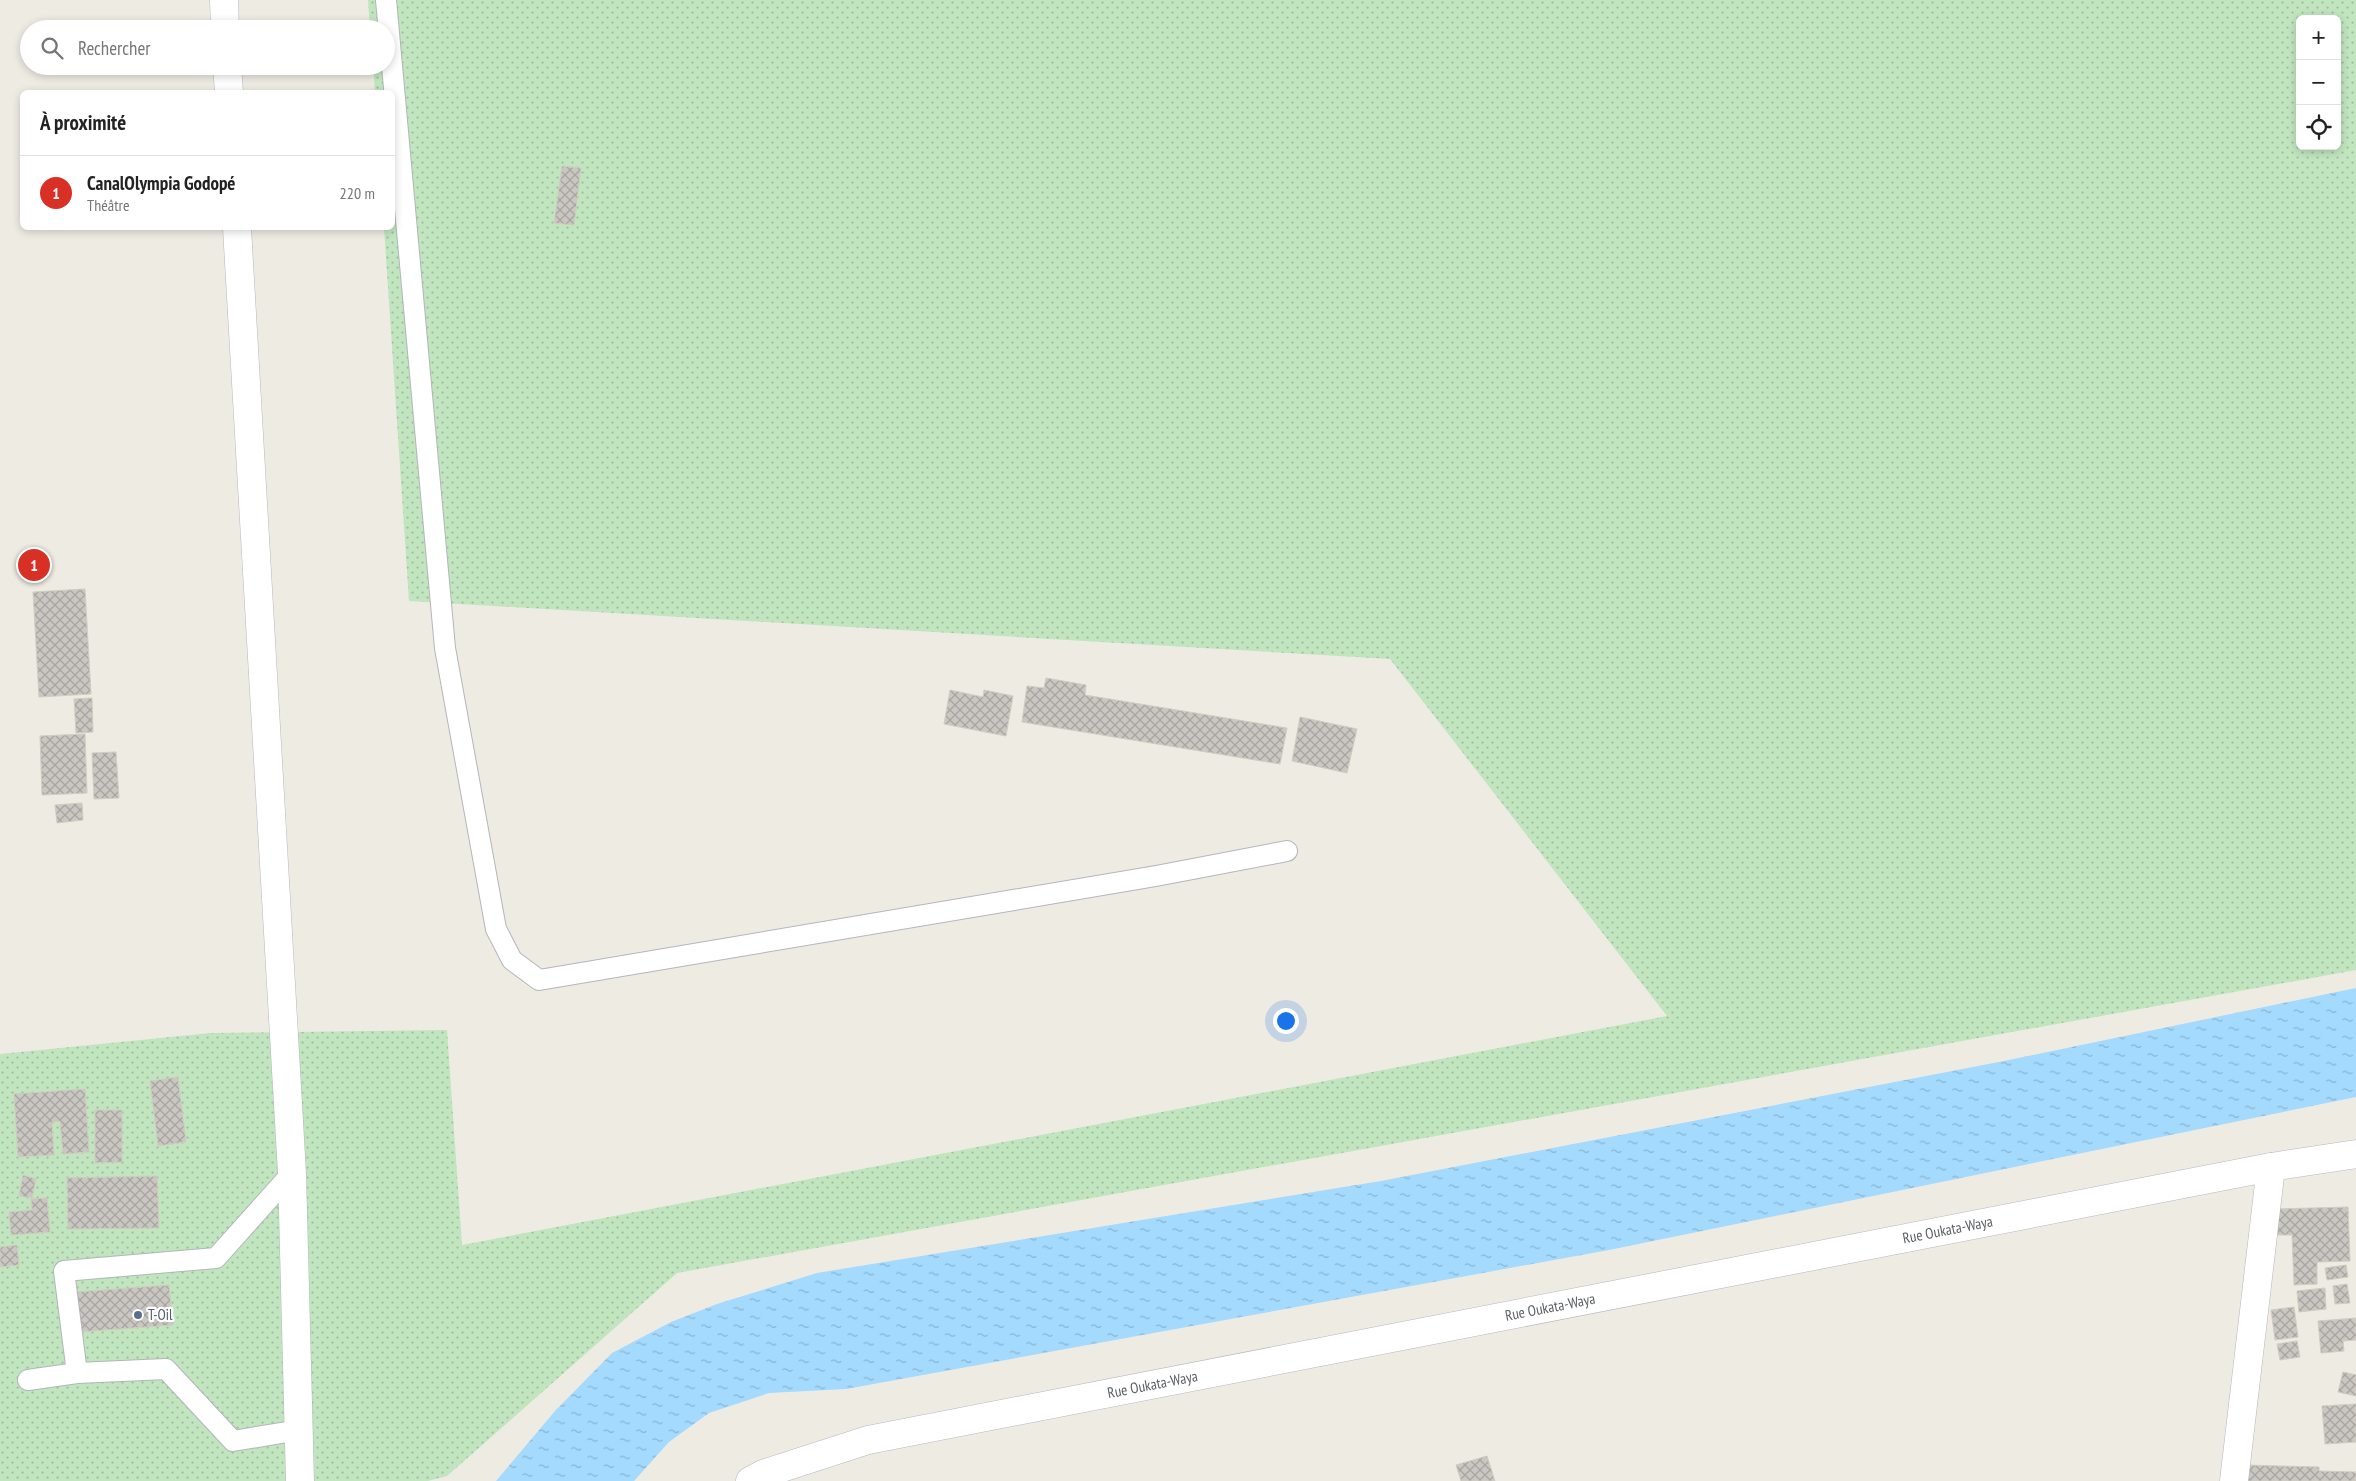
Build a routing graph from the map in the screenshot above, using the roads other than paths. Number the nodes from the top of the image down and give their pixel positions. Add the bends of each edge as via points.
1 (224, 0) edge
2 (386, 0) edge
3 (225, 20) edge
4 (388, 20) edge
5 (228, 75) edge
6 (393, 75) edge
7 (229, 90) edge
8 (394, 90) edge
9 (395, 99) edge
10 (237, 230) edge
11 (1287, 851) dead end
12 (2356, 1154) edge
13 (2271, 1167) junction
14 (292, 1173) junction
15 (77, 1373) junction
16 (28, 1380) dead end
17 (299, 1430) junction
18 (300, 1481) edge
19 (750, 1481) edge
20 (2234, 1481) edge

1 - 3 street
2 - 4 lane
5 - 7 street
6 - 8 lane
9 - 11 lane via 445,648 496,929 512,960 539,980
10 - 14 street
12 - 13 street, Rue Oukata-Waya
13 - 19 street, Rue Oukata-Waya via 868,1440 762,1474
13 - 20 street
14 - 15 lane via 216,1258 64,1272
14 - 17 street
15 - 16 lane
15 - 17 lane via 166,1369 233,1441
17 - 18 street

